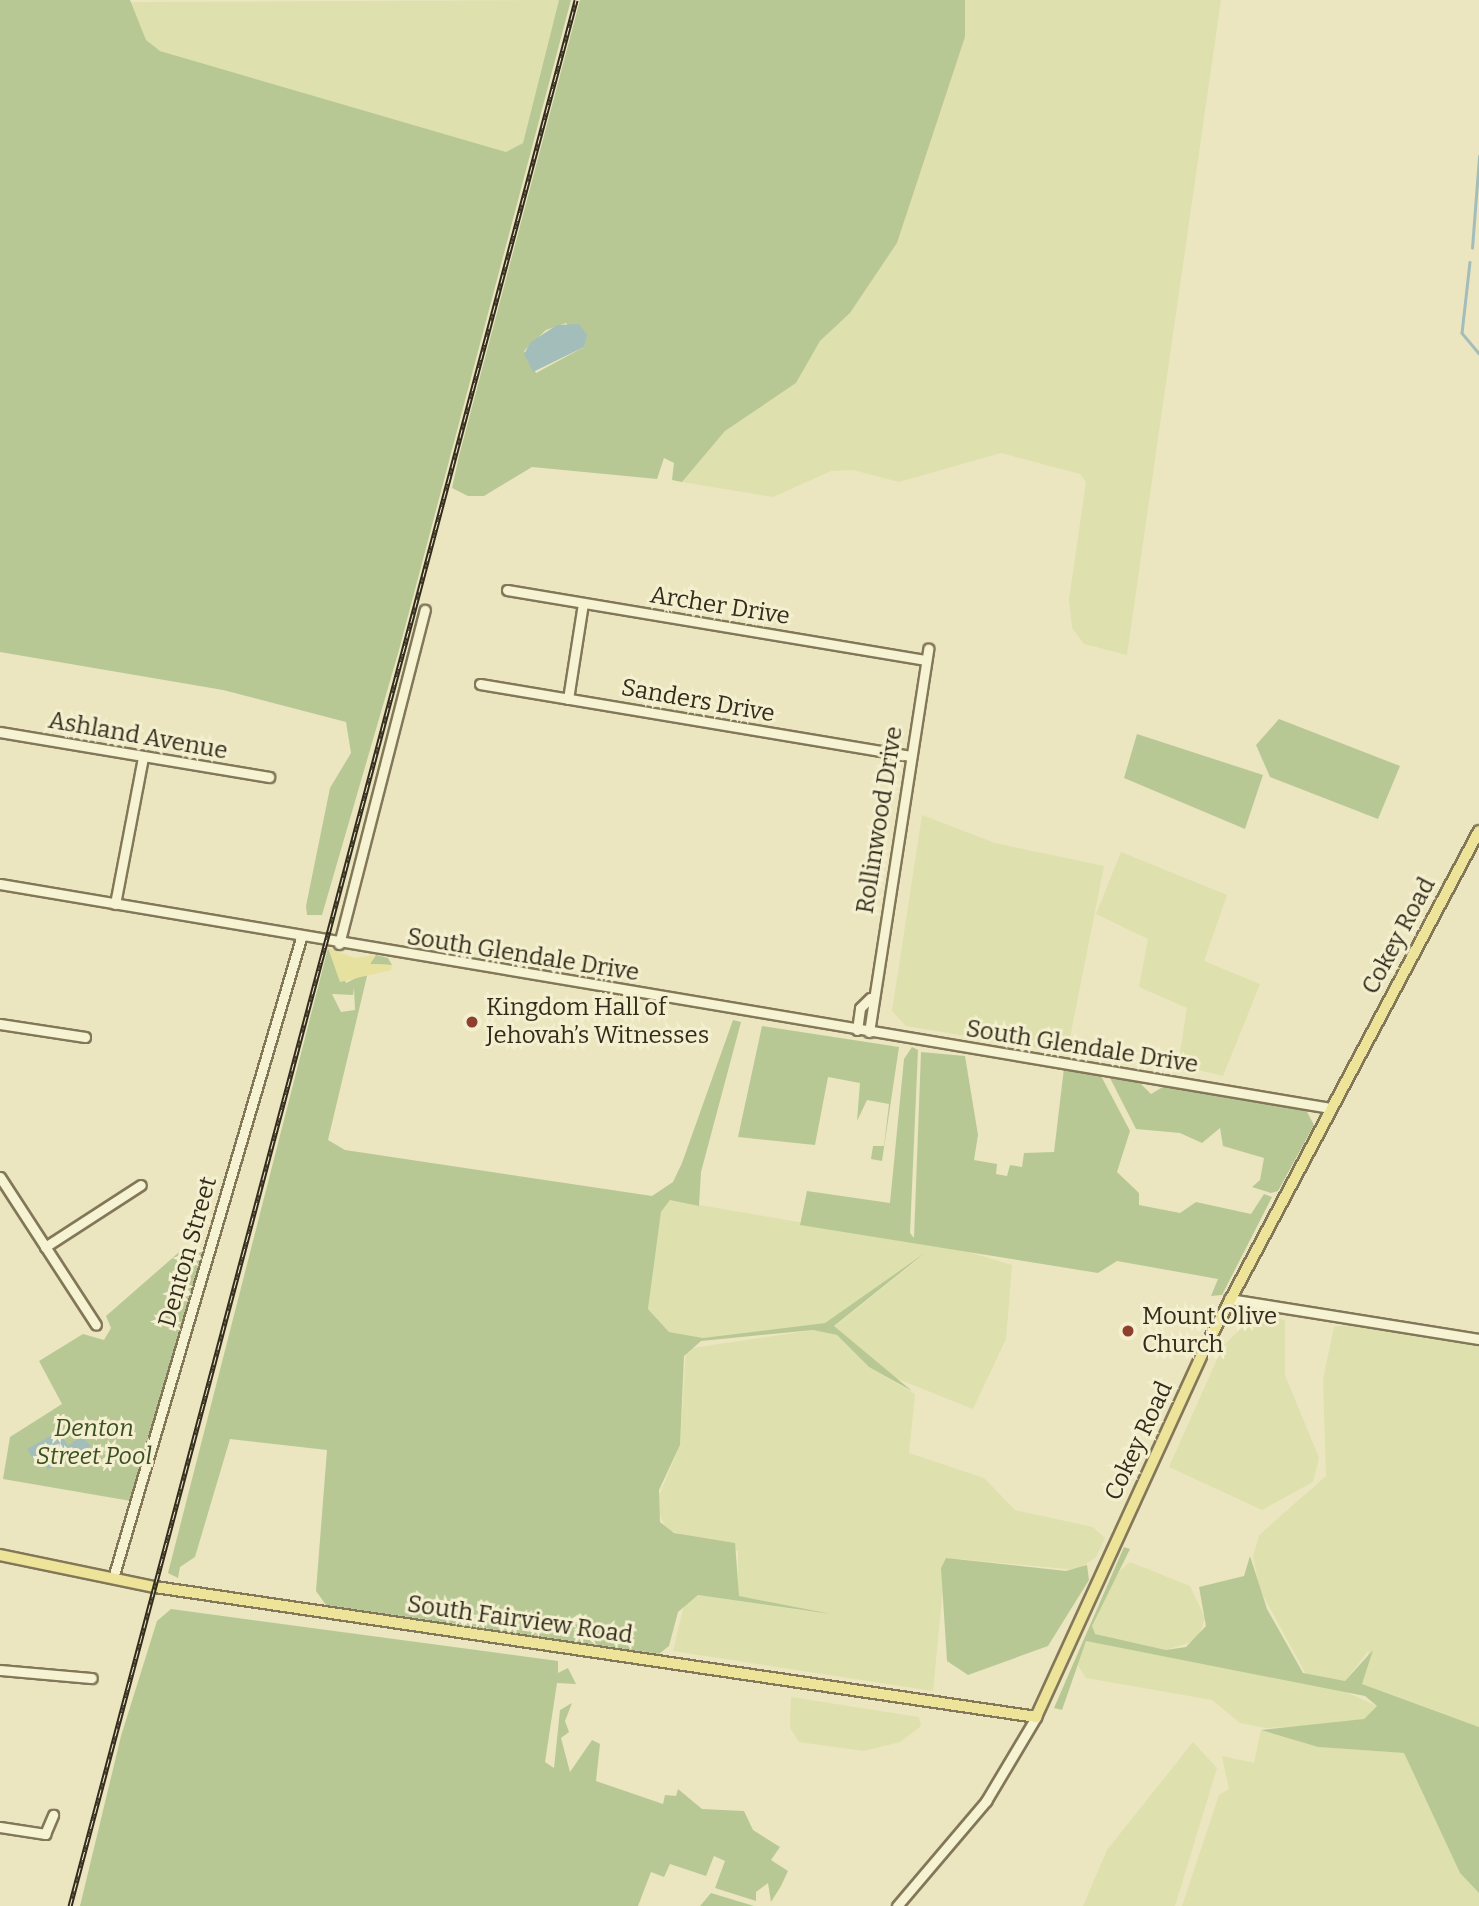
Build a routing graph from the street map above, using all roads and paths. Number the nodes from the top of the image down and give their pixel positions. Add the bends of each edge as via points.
1 (507, 590) dead end
2 (583, 603) junction
3 (425, 610) dead end
4 (928, 649) dead end
5 (926, 660) junction
6 (480, 684) dead end
7 (568, 699) junction
8 (0, 732) edge
9 (909, 756) junction
10 (144, 757) junction
11 (269, 777) dead end
12 (1479, 831) edge
13 (0, 884) edge
14 (115, 904) junction
15 (301, 938) junction
16 (339, 944) junction
17 (870, 998) junction
18 (0, 1024) edge
19 (857, 1030) junction
20 (869, 1032) junction
21 (85, 1037) dead end
22 (1330, 1108) junction
23 (0, 1177) edge
24 (141, 1185) dead end
25 (45, 1247) junction
26 (1229, 1299) junction
27 (96, 1325) dead end
28 (1479, 1339) edge
29 (0, 1555) edge
30 (113, 1578) junction
31 (0, 1670) edge
32 (92, 1678) dead end
33 (1036, 1717) junction
34 (53, 1815) dead end
35 (0, 1828) edge
36 (897, 1906) edge

1 - 2 street, Archer Drive
2 - 5 street, Archer Drive
2 - 7 street
3 - 16 street
4 - 5 street, Rollinwood Drive
5 - 9 street, Rollinwood Drive
6 - 7 street, Sanders Drive
7 - 9 street, Sanders Drive
8 - 10 street, Ashland Avenue
9 - 17 street, Rollinwood Drive
10 - 11 street, Ashland Avenue
10 - 14 street
12 - 22 main road, Cokey Road
13 - 14 street, South Glendale Drive
14 - 15 street, South Glendale Drive
15 - 16 street, South Glendale Drive
15 - 30 street, Denton Street
16 - 19 street, South Glendale Drive
17 - 19 street, Rollinwood Drive via 860,1008
17 - 20 street, Rollinwood Drive
18 - 21 street
19 - 20 street, South Glendale Drive
20 - 22 street, South Glendale Drive
22 - 26 main road, Cokey Road
23 - 25 street
24 - 25 street
25 - 27 street
26 - 28 street
26 - 33 main road, Cokey Road
29 - 30 main road, South Fairview Road
30 - 33 main road, South Fairview Road
31 - 32 street
33 - 36 street, Cokey Road via 986,1801
34 - 35 street via 45,1834

